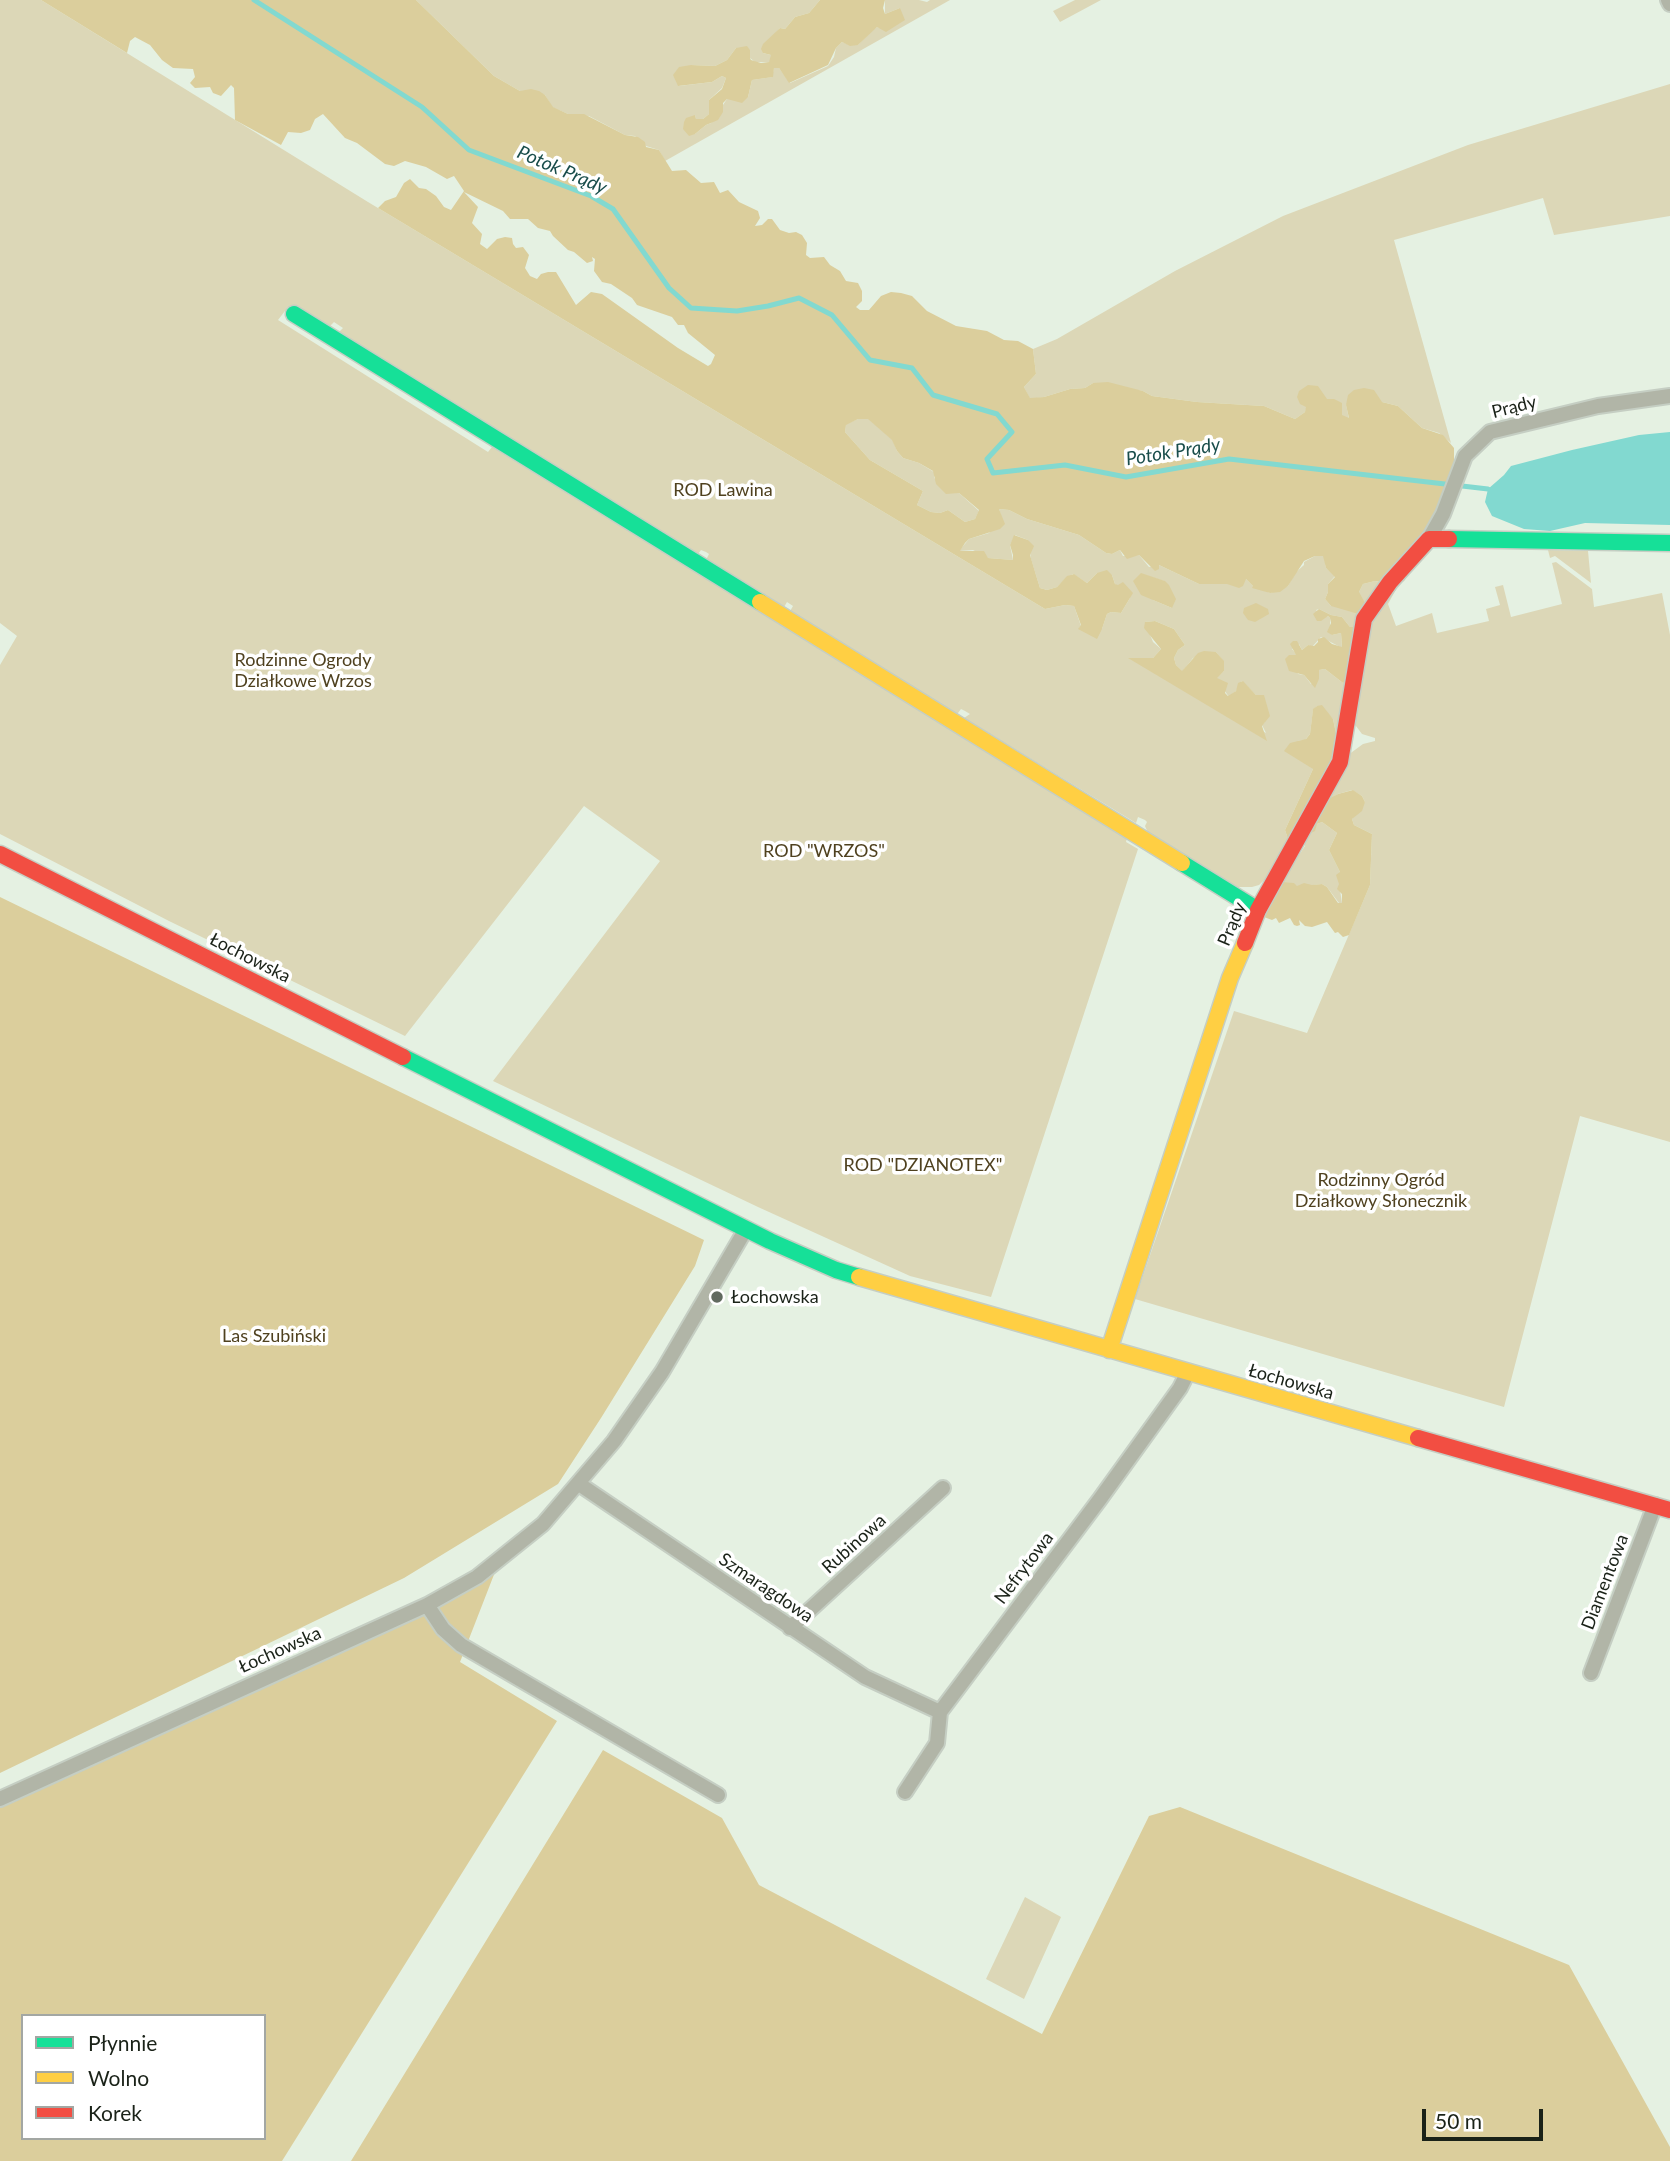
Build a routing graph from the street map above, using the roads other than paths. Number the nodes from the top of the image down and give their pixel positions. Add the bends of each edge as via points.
1 (294, 314) dead end
2 (1670, 396) edge
3 (1429, 539) junction
4 (1670, 543) edge
5 (0, 854) edge
6 (1258, 910) junction
7 (746, 1229) junction
8 (1109, 1350) junction
9 (1188, 1372) junction
10 (579, 1484) junction
11 (943, 1488) dead end
12 (1662, 1507) edge
13 (427, 1605) junction
14 (790, 1628) junction
15 (1591, 1673) dead end
16 (940, 1712) junction
17 (905, 1792) dead end
18 (718, 1795) dead end
19 (0, 1799) edge

1 - 6 street
2 - 3 street, Prądy via 1490,432 1465,456
3 - 4 street
3 - 6 street, Prądy via 1364,619 1340,762
5 - 7 street, Łochowska
6 - 8 street, Prądy via 1230,978
7 - 8 street, Łochowska via 855,1276
7 - 10 street, Łochowska via 640,1406
8 - 9 street, Łochowska
9 - 12 street, Łochowska
9 - 16 street, Nefrytowa via 1100,1499
10 - 13 street, Łochowska via 523,1541 477,1577
10 - 14 street, Szmaragdowa
11 - 14 street, Rubinowa
12 - 15 street, Diamentowa
13 - 18 street via 461,1646
13 - 19 street, Łochowska
14 - 16 street, Szmaragdowa via 864,1677
16 - 17 street, Nefrytowa via 937,1743

